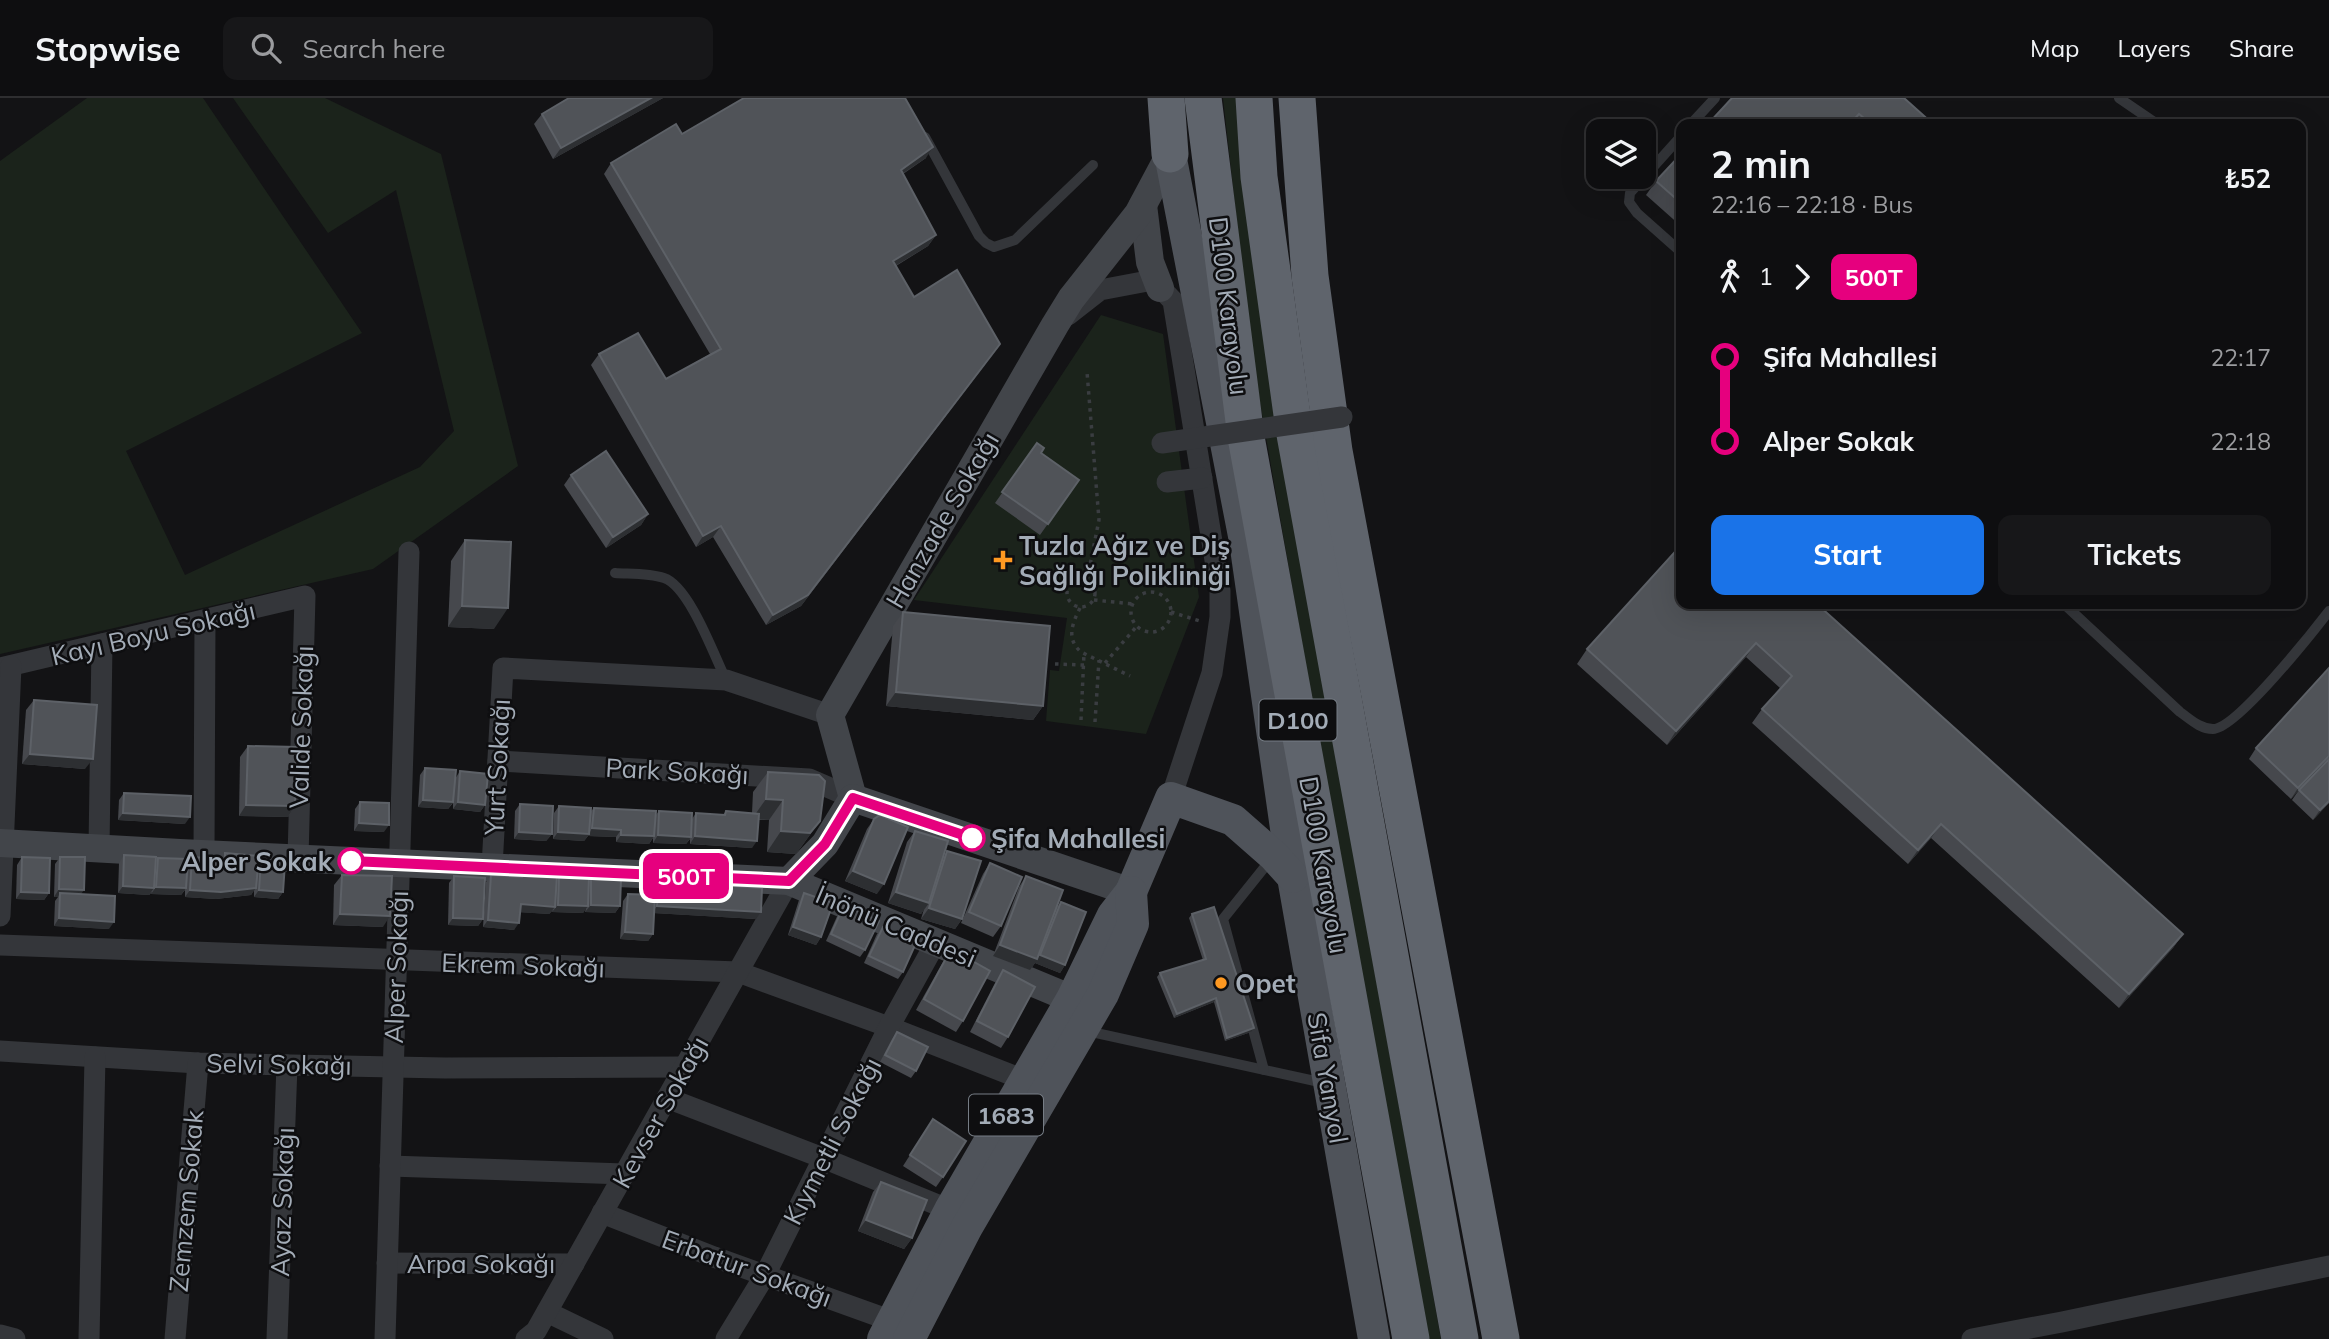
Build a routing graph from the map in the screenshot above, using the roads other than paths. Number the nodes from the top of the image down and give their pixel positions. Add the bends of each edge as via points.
1 (1166, 98) edge
2 (1203, 98) edge
3 (1254, 98) edge
4 (1297, 98) edge
5 (1715, 98) edge
6 (2119, 98) edge
7 (1696, 119) edge
8 (2150, 119) edge
9 (916, 121) edge
10 (1676, 142) edge
11 (1170, 153) junction
12 (1093, 165) dead end
13 (1143, 205) junction
14 (1676, 247) edge
15 (1160, 288) junction
16 (1055, 325) junction
17 (1342, 417) dead end
18 (1162, 443) dead end
19 (1202, 478) junction
20 (1167, 482) dead end
21 (409, 552) dead end
22 (615, 573) dead end
23 (305, 596) joint
24 (2069, 609) edge
25 (2329, 611) edge
26 (205, 620) junction
27 (102, 644) junction
28 (6, 667) edge
29 (726, 680) junction
30 (830, 715) junction
31 (498, 761) junction
32 (853, 798) junction
33 (1171, 798) junction
34 (2, 843) edge
35 (99, 848) junction
36 (204, 854) junction
37 (298, 858) junction
38 (400, 863) junction
39 (492, 866) junction
40 (1283, 866) junction
41 (789, 881) junction
42 (1130, 892) junction
43 (0, 916) edge
44 (936, 942) junction
45 (0, 945) edge
46 (397, 960) junction
47 (738, 972) junction
48 (1073, 999) junction
49 (889, 1027) junction
50 (1084, 1030) junction
51 (0, 1051) edge
52 (95, 1057) junction
53 (198, 1063) junction
54 (287, 1065) junction
55 (393, 1067) junction
56 (684, 1068) junction
57 (1264, 1070) junction
58 (1027, 1081) junction
59 (1329, 1084) junction
60 (667, 1098) junction
61 (823, 1158) junction
62 (390, 1166) junction
63 (624, 1174) junction
64 (950, 1210) junction
65 (603, 1213) junction
66 (387, 1263) junction
67 (574, 1264) junction
68 (2329, 1266) edge
69 (765, 1275) junction
70 (547, 1312) junction
71 (2046, 1332) edge
72 (894, 1333) edge
73 (0, 1335) edge
74 (15, 1339) edge
75 (89, 1339) edge
76 (175, 1339) edge
77 (277, 1339) edge
78 (385, 1339) edge
79 (526, 1339) edge
80 (603, 1339) edge
81 (726, 1339) edge
82 (1374, 1339) edge
83 (1411, 1339) edge
84 (1460, 1339) edge
85 (1501, 1339) edge
86 (1972, 1339) edge

1 - 11 highway
2 - 83 highway, D100 Karayolu / D100 via 1246,437
3 - 84 highway, D100 Karayolu / D100 via 1259,177 1294,429
4 - 85 highway via 1310,276
5 - 7 lane
6 - 8 lane
9 - 12 lane via 979,236 994,247 1015,240
10 - 14 lane via 1630,193 1629,202
11 - 13 street, Hanzade Sokağı
11 - 40 main road, Sifa Yanyol via 1245,541
13 - 15 street via 1150,262
13 - 16 street, Hanzade Sokağı
15 - 16 street via 1153,280 1100,290
15 - 19 street via 1172,301
16 - 30 street, Hanzade Sokağı
17 - 18 street, bridge
19 - 20 street
19 - 33 street via 1220,591 1219,626 1212,673
21 - 38 street, Alper Sokağı
22 - 29 lane via 656,576 678,586
23 - 26 street, Kayı Boyu Sokağı
23 - 37 street, Valide Sokağı
24 - 25 lane via 2180,712 2200,727 2214,729 2241,711 2283,668
26 - 27 street, Kayı Boyu Sokağı
26 - 36 street
27 - 28 street, Kayı Boyu Sokağı
27 - 35 street
28 - 34 street
29 - 30 street
29 - 31 street, Yurt Sokağı via 503,668
30 - 32 street
31 - 32 street, Park Sokağı via 808,779
31 - 39 street, Yurt Sokağı
32 - 41 street via 825,844
32 - 42 street
33 - 40 main road via 1233,820
33 - 42 main road
34 - 35 street, İnönü Caddesi
34 - 43 street
35 - 36 street, İnönü Caddesi
36 - 37 street, İnönü Caddesi
37 - 38 street, İnönü Caddesi
38 - 39 street, İnönü Caddesi
38 - 46 street, Alper Sokağı
39 - 41 street, İnönü Caddesi
40 - 57 lane via 1223,919
40 - 59 main road, Sifa Yanyol
41 - 44 street, İnönü Caddesi
41 - 47 street, Kevser Sokağı
42 - 48 main road, 1683 via 1113,915
42 - 50 main road, 1683 via 1133,925
44 - 48 street, İnönü Caddesi
44 - 49 street, Kıymetli Sokağı
45 - 46 street, Ekrem Sokağı
46 - 47 street, Ekrem Sokağı
46 - 55 street, Alper Sokağı
47 - 49 street, Ekrem Sokağı
47 - 56 street, Kevser Sokağı
48 - 58 main road, 1683
49 - 58 street, Ekrem Sokağı
49 - 61 street, Kıymetli Sokağı
50 - 57 lane
50 - 72 main road, 1683 via 967,1227
51 - 52 street, Selvi Sokağı
52 - 53 street, Selvi Sokağı
52 - 75 street
53 - 54 street, Selvi Sokağı
53 - 76 street, Zemzem Sokak
54 - 55 street, Selvi Sokağı
54 - 77 street, Ayaz Sokağı
55 - 56 street, Selvi Sokağı
55 - 62 street, Alper Sokağı
56 - 60 street, Kevser Sokağı
57 - 59 lane
58 - 64 main road, 1683
59 - 82 main road, Sifa Yanyol
60 - 61 street
60 - 63 street, Kevser Sokağı
61 - 64 street
61 - 69 street, Kıymetli Sokağı
62 - 63 street
62 - 66 street, Alper Sokağı
63 - 65 street, Kevser Sokağı
64 - 72 main road, 1683
65 - 67 street, Kevser Sokağı
65 - 69 street, Erbatur Sokağı
66 - 67 street, Arpa Sokağı
66 - 78 street, Alper Sokağı
67 - 70 street, Kevser Sokağı
68 - 71 street
69 - 72 street, Erbatur Sokağı
69 - 81 street, Kıymetli Sokağı
70 - 79 street, Kevser Sokağı
70 - 80 street
71 - 86 street
73 - 74 street

